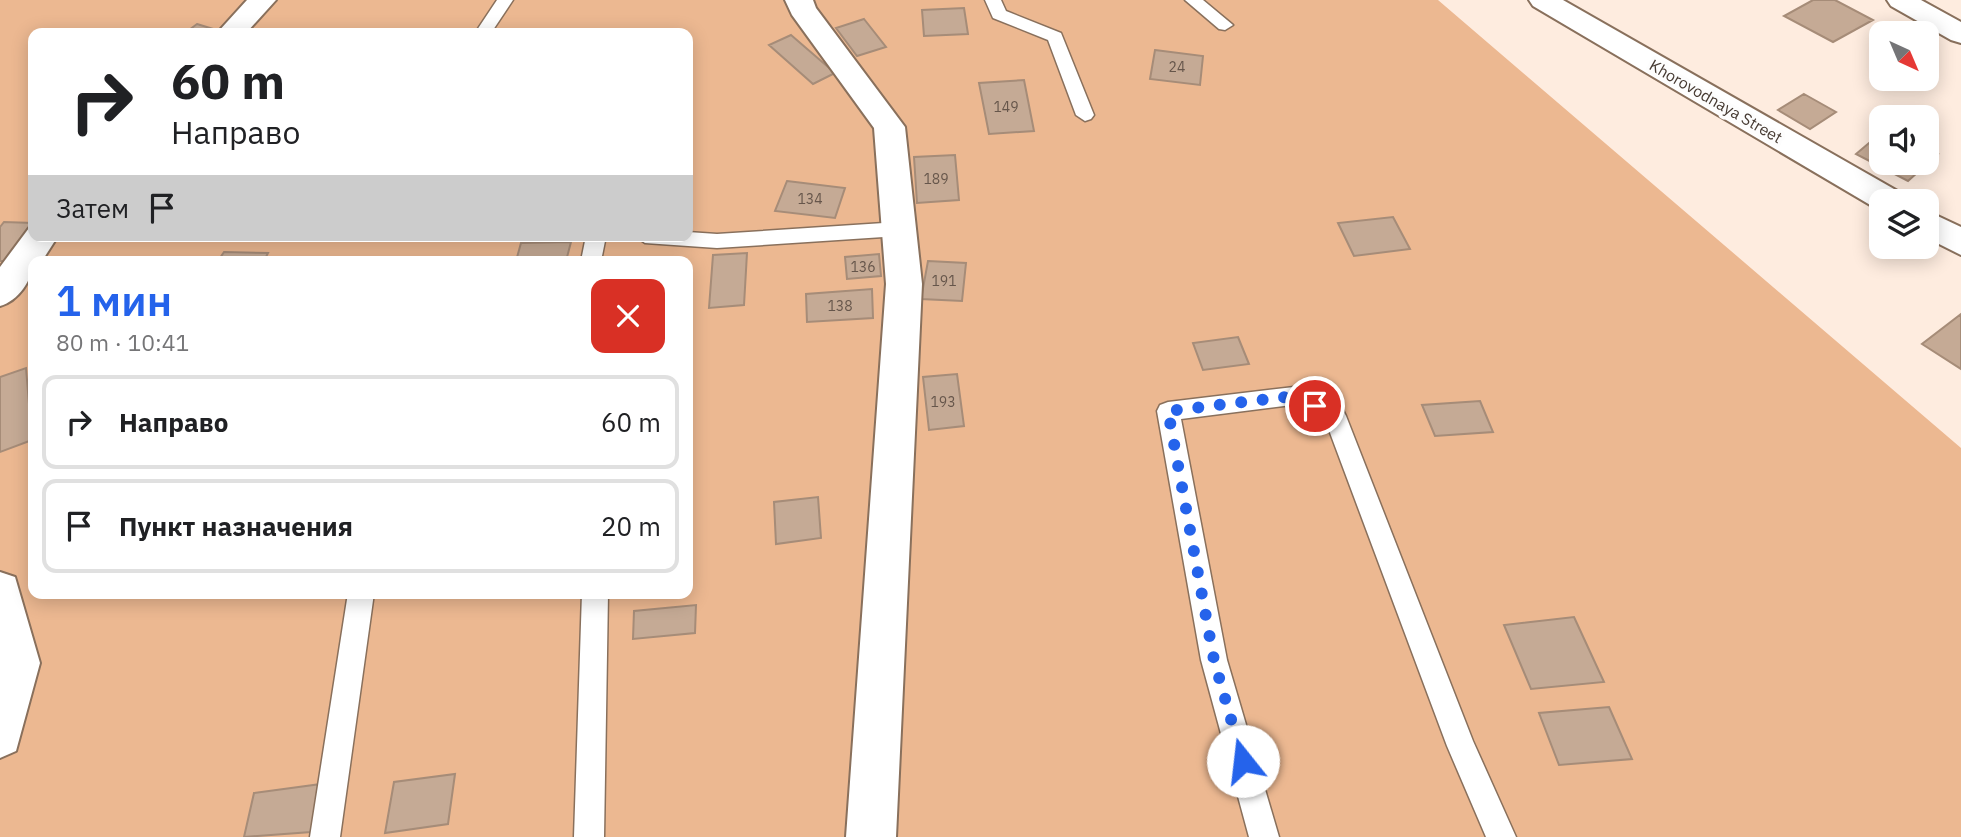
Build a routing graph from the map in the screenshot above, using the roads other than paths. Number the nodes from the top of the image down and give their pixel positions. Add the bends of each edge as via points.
1 (262, 0) edge
2 (505, 0) edge
3 (799, 0) edge
4 (993, 0) edge
5 (1193, 0) edge
6 (1543, 0) edge
7 (1901, 0) edge
8 (1225, 25) dead end
9 (236, 28) edge
10 (486, 28) edge
11 (1961, 34) edge
12 (1085, 115) dead end
13 (1869, 189) edge
14 (899, 229) junction
15 (1939, 230) edge
16 (693, 239) edge
17 (37, 242) edge
18 (1961, 243) edge
19 (0, 293) edge
20 (0, 591) edge
21 (360, 599) edge
22 (595, 599) edge
23 (0, 735) edge
24 (325, 837) edge
25 (589, 837) edge
26 (871, 837) edge
27 (1264, 837) edge
28 (1501, 837) edge

1 - 9 street
2 - 10 lane
3 - 14 street via 889,127
4 - 12 lane via 999,14 1055,37
5 - 8 lane
6 - 13 street, Khorovodnaya Street
7 - 11 street
14 - 16 lane
14 - 26 street via 904,284
15 - 18 street
17 - 19 street
20 - 23 street via 18,663
21 - 24 lane
22 - 25 lane
27 - 28 lane via 1214,660 1168,411 1294,396 1335,416 1461,746

